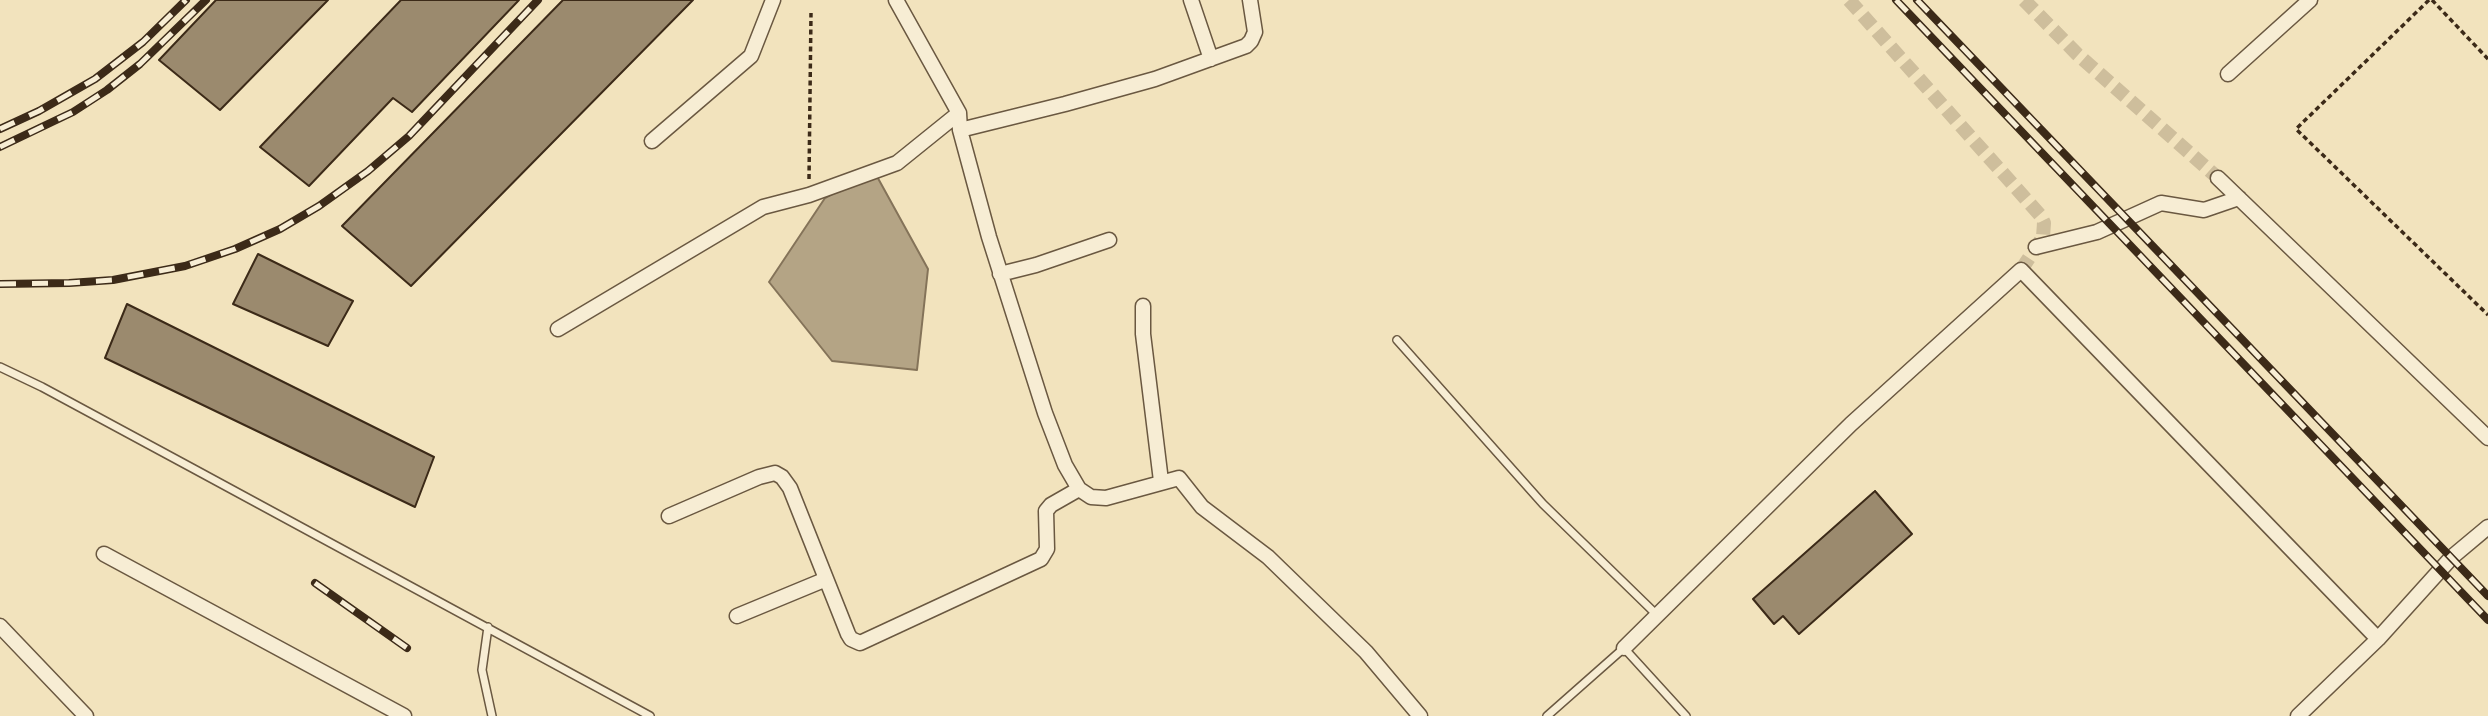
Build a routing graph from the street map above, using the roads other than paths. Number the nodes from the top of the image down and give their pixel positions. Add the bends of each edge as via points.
1 (774, 0) edge
2 (896, 0) edge
3 (1191, 0) edge
4 (1250, 0) edge
5 (2310, 0) edge
6 (1211, 59) junction
7 (2228, 74) dead end
8 (959, 113) junction
9 (960, 130) junction
10 (652, 141) dead end
11 (2217, 178) tunnel mouth
12 (2239, 198) junction
13 (1108, 240) dead end
14 (2036, 247) dead end
15 (1000, 274) junction
16 (1143, 306) dead end
17 (558, 329) dead end
18 (1397, 340) dead end
19 (0, 367) edge
20 (2488, 438) edge
21 (1161, 481) junction
22 (1079, 489) junction
23 (669, 516) dead end
24 (2488, 527) edge
25 (104, 554) dead end
26 (824, 580) junction
27 (1657, 615) junction
28 (737, 616) dead end
29 (0, 626) edge
30 (488, 627) junction
31 (2378, 639) junction
32 (1624, 648) junction
33 (86, 716) edge
34 (404, 716) edge
35 (492, 716) edge
36 (650, 716) edge
37 (1420, 716) edge
38 (1547, 716) edge
39 (1686, 716) edge
40 (2298, 716) edge

1 - 10 street via 751,56
2 - 8 street
3 - 6 street
4 - 6 street via 1255,32 1251,41
5 - 7 street
6 - 9 street via 1155,79
8 - 9 street
8 - 17 street via 897,163 764,207
9 - 15 street
11 - 12 street
12 - 14 street via 2204,210 2161,203 2097,232
12 - 20 street
13 - 15 street
15 - 22 street via 1045,414
16 - 21 street
18 - 27 lane via 1543,504
19 - 30 lane
21 - 22 street via 1106,498 1091,497
21 - 37 street via 1179,478 1202,507 1268,557 1366,652
22 - 26 street via 1046,511 1047,549 1041,559 860,643 851,639
23 - 26 street via 775,473 790,488
24 - 31 street via 2452,557
25 - 34 street
26 - 28 street
27 - 31 street via 1851,424 2021,270
27 - 32 street
29 - 33 street
30 - 35 lane via 482,670
30 - 36 lane
31 - 40 street
32 - 38 lane
32 - 39 lane

